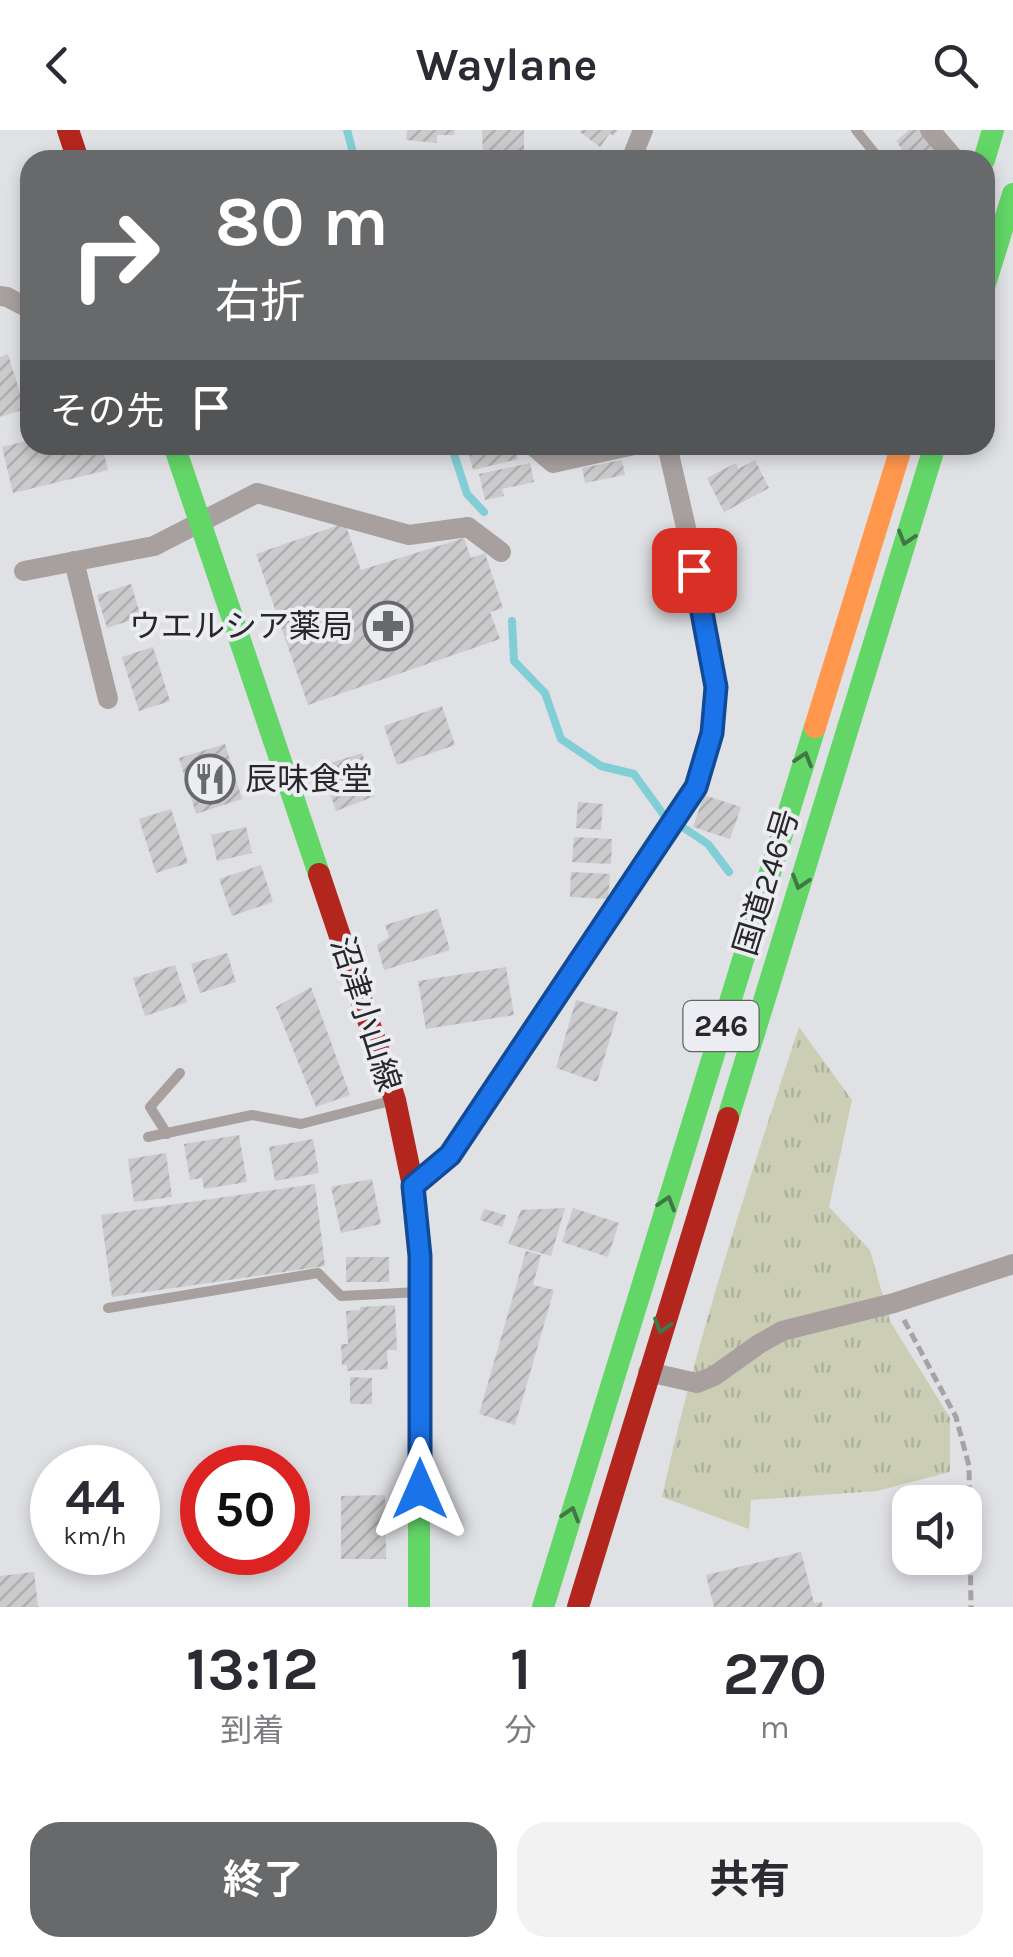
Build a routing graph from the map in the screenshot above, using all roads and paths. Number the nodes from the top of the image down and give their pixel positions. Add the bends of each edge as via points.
1 (856, 130) edge
2 (930, 130) edge
3 (872, 150) edge
4 (947, 150) edge
5 (1013, 194) edge
6 (995, 253) edge
7 (177, 455) edge
8 (544, 455) edge
9 (589, 455) edge
10 (669, 455) edge
11 (894, 455) edge
12 (932, 455) edge
13 (200, 522) junction
14 (501, 552) dead end
15 (74, 561) junction
16 (24, 571) dead end
17 (108, 699) dead end
18 (180, 1073) dead end
19 (395, 1100) junction
20 (167, 1134) junction
21 (148, 1137) dead end
22 (413, 1186) junction
23 (1013, 1264) edge
24 (420, 1292) junction
25 (894, 1302) junction
26 (108, 1308) dead end
27 (648, 1372) junction
28 (420, 1607) edge
29 (544, 1607) edge
30 (578, 1607) edge
31 (971, 1607) edge

1 - 3 lane
2 - 4 street
5 - 6 main road
7 - 13 main road, 沼津小山線
8 - 9 street via 553,463
10 - 22 street via 716,687 712,733 696,787 450,1155
29 -> 11 main road, 国道246号 / 246
12 -> 27 main road, 国道246号 / 246
13 - 14 street via 257,493 409,535 468,527
13 - 15 street via 154,546
13 - 19 main road, 沼津小山線
15 - 16 street
15 - 17 street
18 - 20 lane via 150,1107
19 - 20 lane via 300,1124 252,1115
19 - 22 main road, 沼津小山線
20 - 21 lane
22 - 24 main road, 沼津小山線
23 - 25 street
24 - 26 lane via 341,1296 318,1273
24 - 28 main road, 沼津小山線
25 - 27 street via 782,1331 697,1383
25 - 31 path via 956,1417 968,1466
27 - 30 main road, 国道246号 / 246

